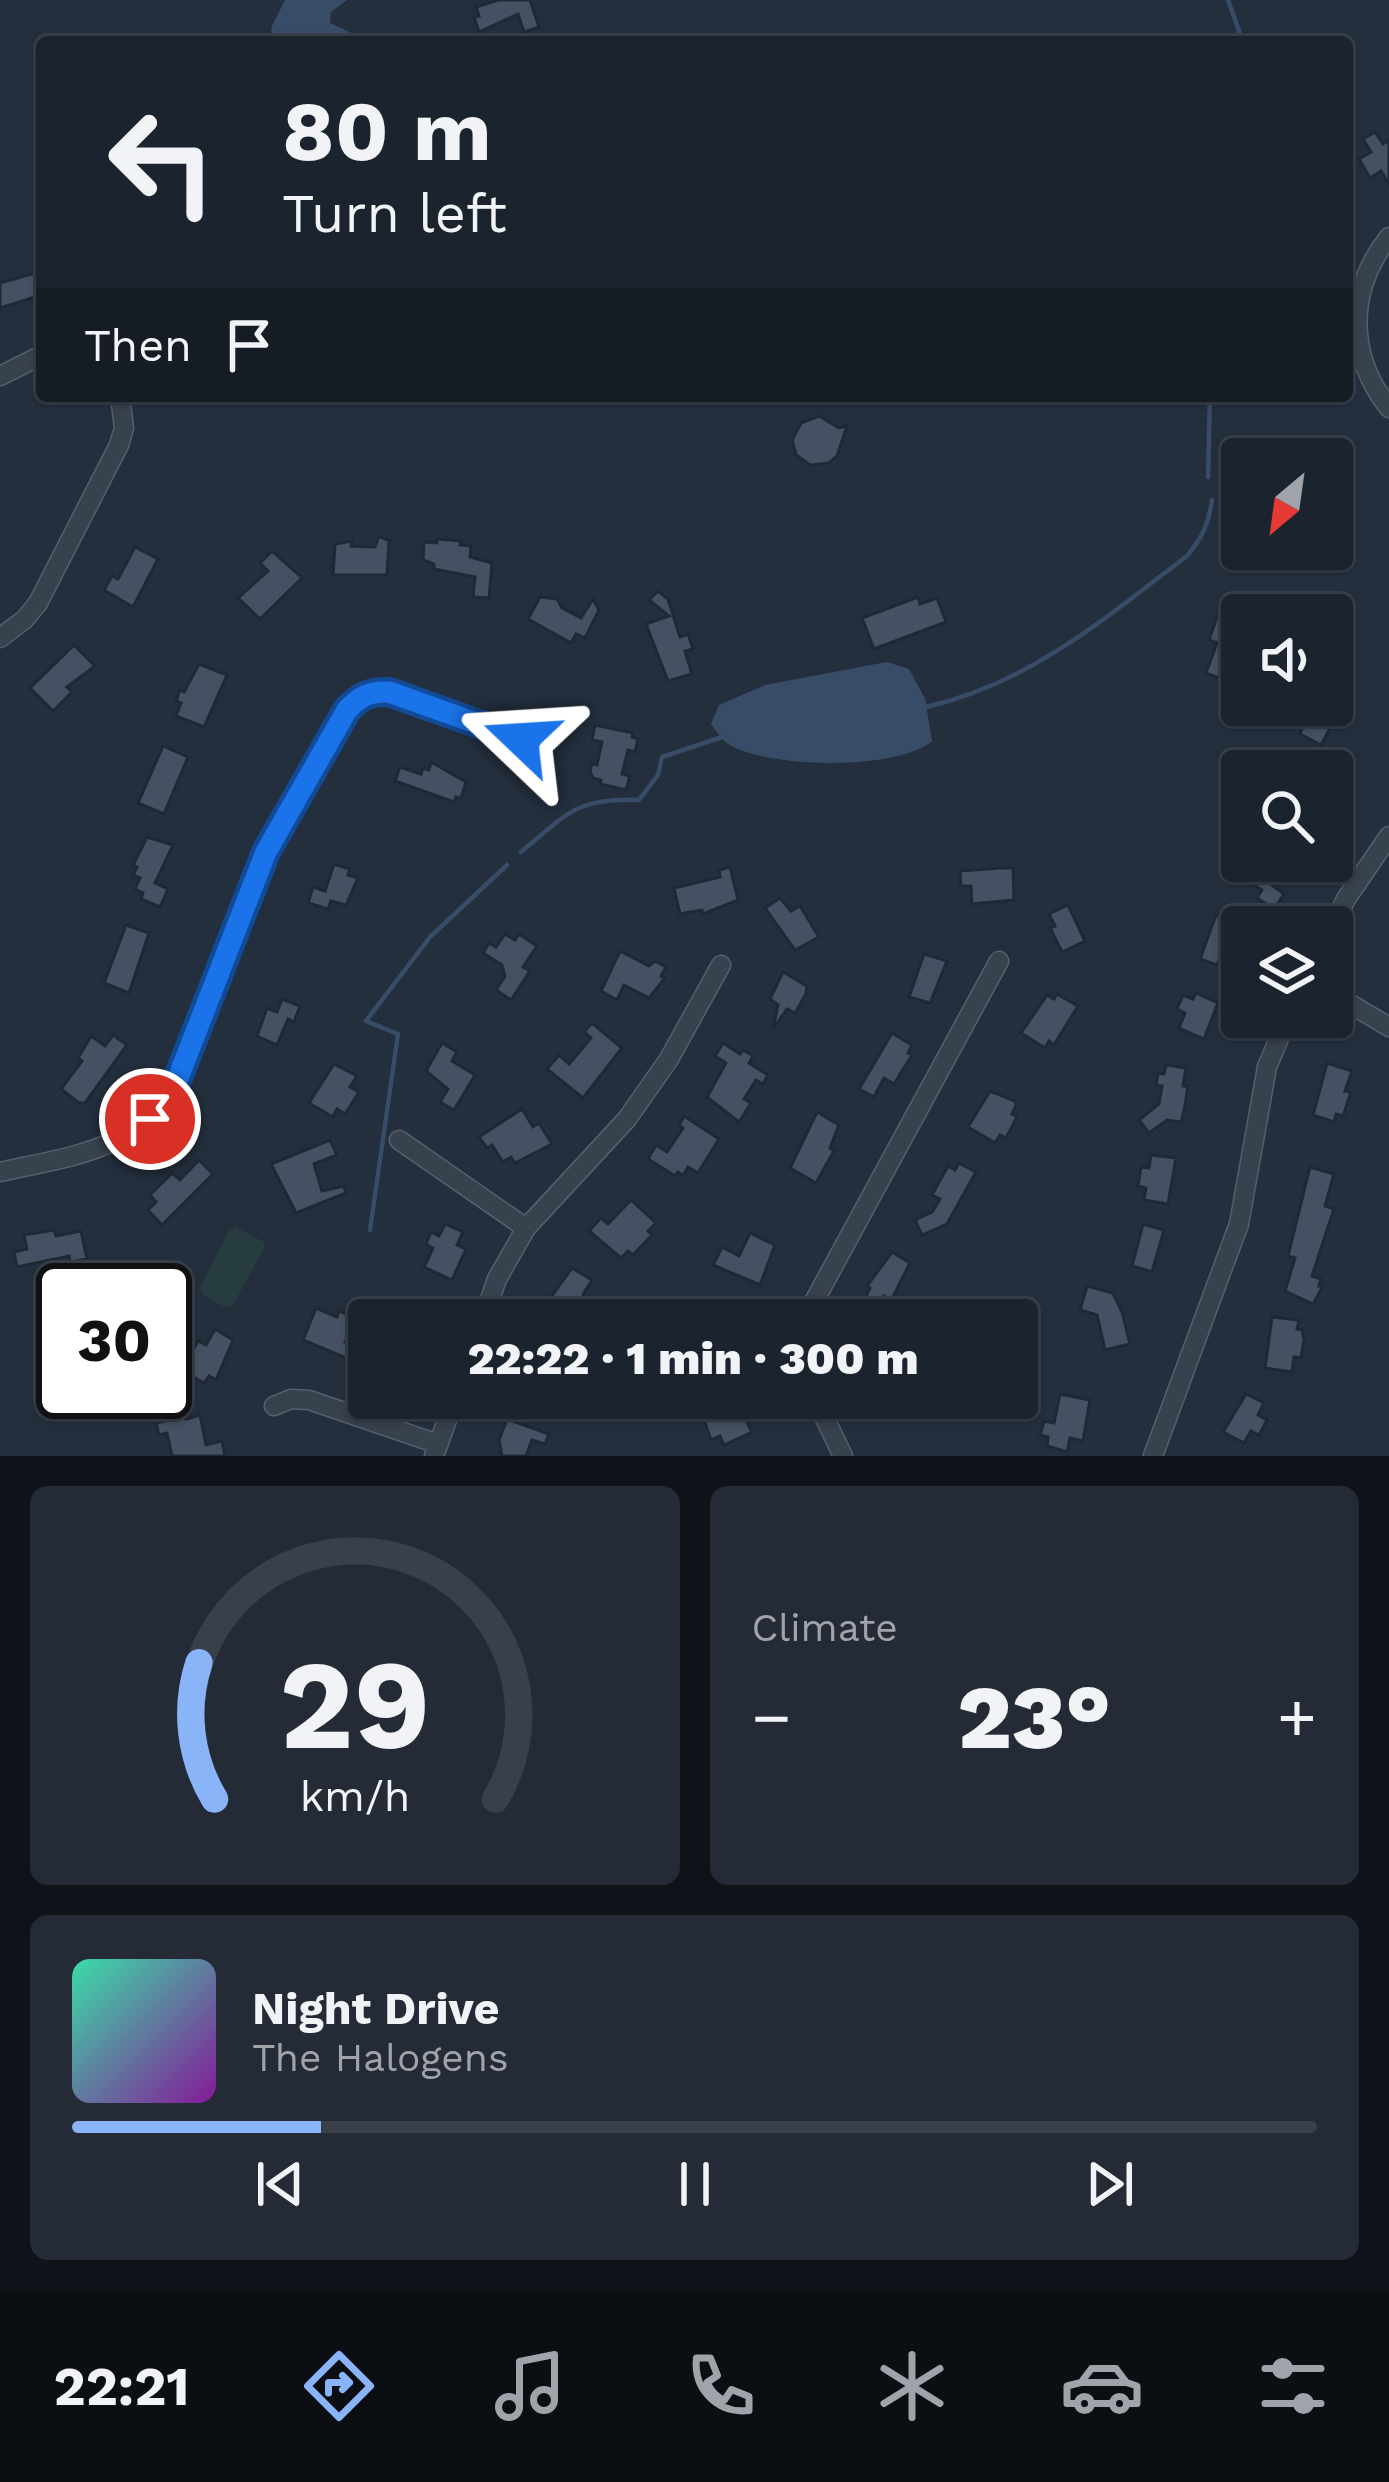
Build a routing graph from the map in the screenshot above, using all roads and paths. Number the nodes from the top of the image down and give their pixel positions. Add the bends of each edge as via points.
1 (1389, 237) edge
2 (36, 358) edge
3 (0, 376) edge
4 (121, 402) edge
5 (1389, 409) edge
6 (0, 638) edge
7 (521, 739) dead end
8 (1389, 836) edge
9 (1343, 906) edge
10 (999, 961) dead end
11 (721, 965) dead end
12 (1353, 1006) edge
13 (1389, 1027) edge
14 (1279, 1038) edge
15 (399, 1140) dead end
16 (0, 1172) edge
17 (526, 1228) junction
18 (490, 1299) edge
19 (815, 1299) edge
20 (274, 1406) dead end
21 (447, 1419) edge
22 (825, 1419) edge
23 (436, 1450) edge
24 (843, 1456) edge
25 (1153, 1456) edge

1 - 5 street via 1364,279 1356,317 1366,373
2 - 3 street
4 - 6 street via 119,445 38,603
7 - 16 street via 389,692 359,697 266,852 166,1100 123,1138
8 - 9 street
10 - 19 street
11 - 17 street via 627,1119
12 - 13 street
14 - 25 street via 1239,1224
15 - 17 street
17 - 18 street
20 - 23 street via 310,1400
21 - 23 street
22 - 24 street

